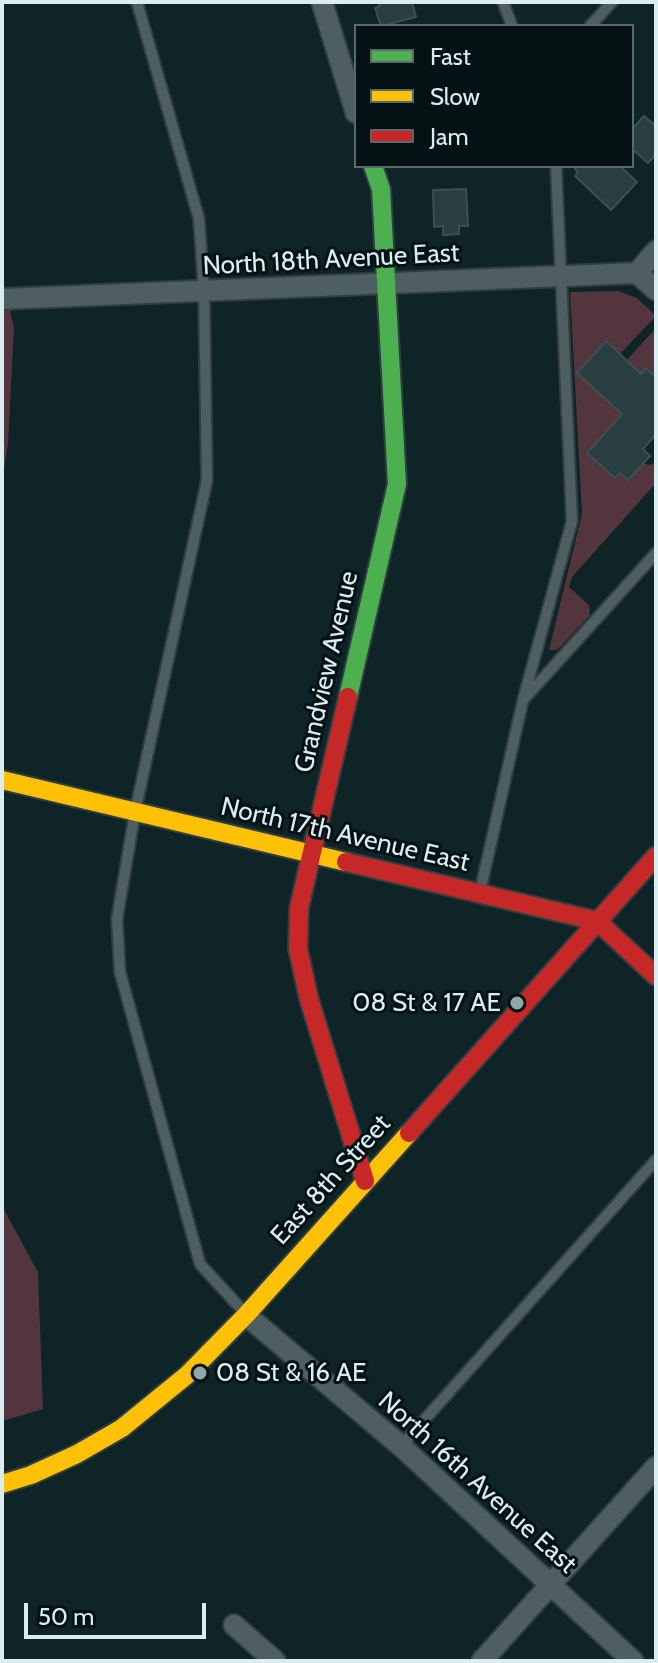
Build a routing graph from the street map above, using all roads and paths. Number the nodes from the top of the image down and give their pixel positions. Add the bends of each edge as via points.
1 (137, 2) edge
2 (322, 2) edge
3 (503, 2) edge
4 (612, 2) edge
5 (511, 24) edge
6 (592, 24) edge
7 (354, 106) edge
8 (374, 168) edge
9 (556, 168) edge
10 (656, 251) edge
11 (637, 273) junction
12 (559, 275) junction
13 (387, 283) junction
14 (656, 290) edge
15 (204, 292) junction
16 (2, 299) edge
17 (656, 553) edge
18 (523, 700) junction
19 (2, 780) edge
20 (135, 812) junction
21 (311, 855) junction
22 (656, 856) edge
23 (480, 894) junction
24 (597, 921) junction
25 (656, 976) edge
26 (656, 1160) edge
27 (365, 1181) junction
28 (246, 1315) junction
29 (401, 1446) junction
30 (656, 1467) edge
31 (2, 1484) edge
32 (551, 1586) junction
33 (234, 1625) dead end
34 (275, 1661) edge
35 (482, 1661) edge
36 (633, 1661) edge

1 - 15 lane via 199,219
2 - 7 street
3 - 5 lane
4 - 6 lane
8 - 13 street, Grandview Avenue via 381,189
9 - 12 lane
10 - 11 street
11 - 12 street, North 18th Avenue East
11 - 14 street
12 - 13 street, North 18th Avenue East
12 - 18 lane via 572,521
13 - 15 street, North 18th Avenue East
13 - 21 street, Grandview Avenue via 397,484
15 - 16 street, North 18th Avenue East
15 - 20 lane via 207,480
17 - 18 lane
18 - 23 lane
19 - 20 street, North 17th Avenue East
20 - 21 street, North 17th Avenue East
20 - 28 lane via 117,919 120,972 200,1264
21 - 23 street, North 17th Avenue East
21 - 27 street, Grandview Avenue via 299,908 298,949
22 - 24 street, East 8th Street
23 - 24 street, North 17th Avenue East
24 - 25 street, North 17th Avenue East
24 - 27 street, East 8th Street
26 - 29 lane
27 - 28 street, East 8th Street
28 - 29 street, North 16th Avenue East
28 - 31 street, East 8th Street via 187,1375 122,1428 77,1454
29 - 32 street, North 16th Avenue East
30 - 32 street
32 - 35 street
32 - 36 street, North 16th Avenue East
33 - 34 street

